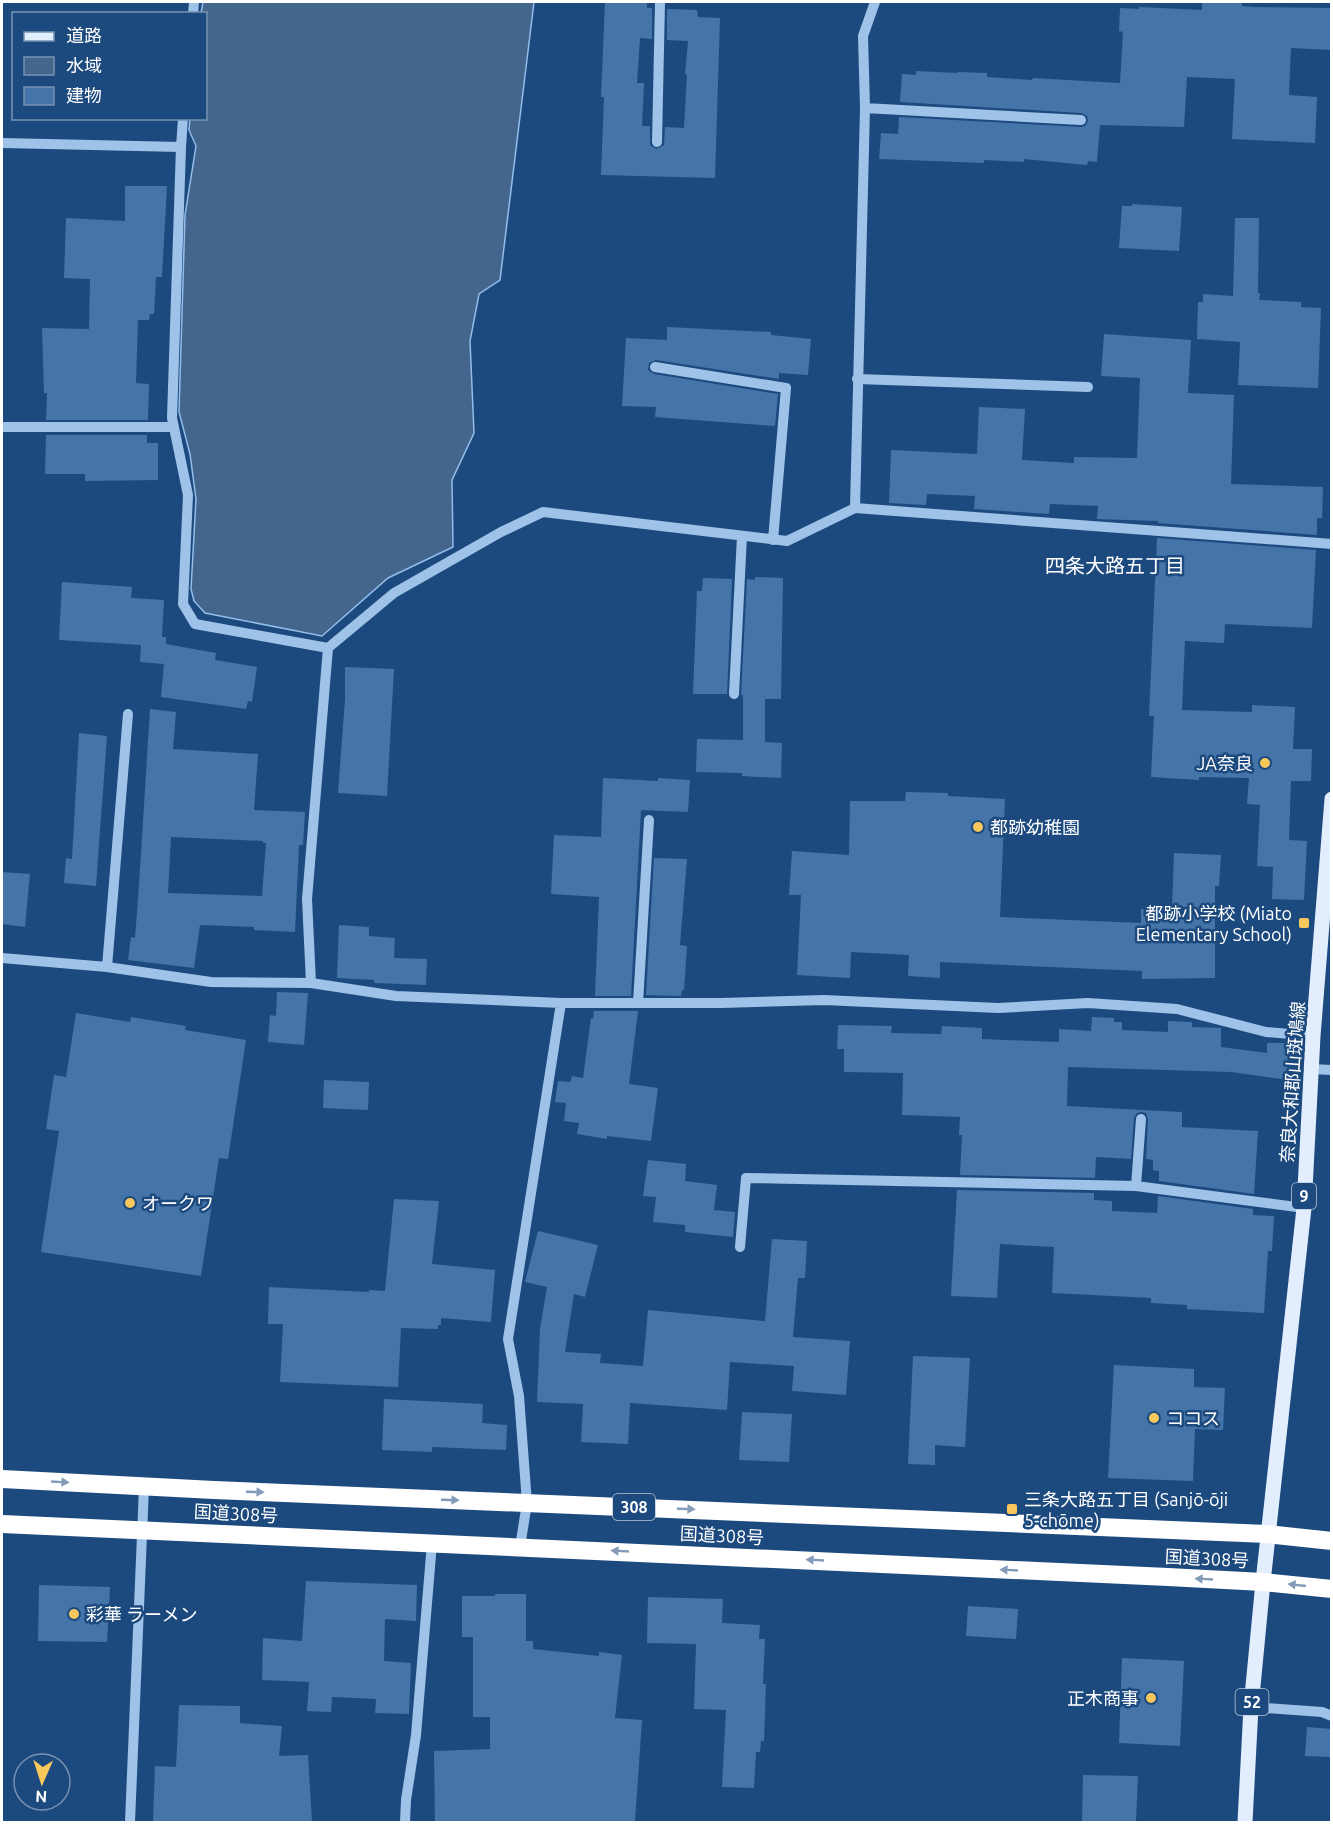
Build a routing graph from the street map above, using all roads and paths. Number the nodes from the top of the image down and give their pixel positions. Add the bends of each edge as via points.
1 (660, 2) edge
2 (875, 2) edge
3 (865, 108) junction
4 (183, 120) edge
5 (1081, 120) dead end
6 (657, 142) dead end
7 (2, 143) edge
8 (181, 147) junction
9 (656, 367) dead end
10 (857, 379) junction
11 (1088, 387) dead end
12 (2, 427) edge
13 (174, 427) junction
14 (855, 508) junction
15 (742, 536) junction
16 (773, 540) junction
17 (1332, 544) edge
18 (328, 648) junction
19 (734, 694) dead end
20 (128, 714) dead end
21 (1332, 799) edge
22 (649, 820) dead end
23 (2, 958) edge
24 (107, 967) junction
25 (311, 983) junction
26 (561, 1003) junction
27 (638, 1003) junction
28 (1313, 1036) junction
29 (1311, 1069) junction
30 (1332, 1070) edge
31 (1141, 1119) dead end
32 (1136, 1186) junction
33 (1304, 1208) junction
34 (740, 1247) dead end
35 (2, 1479) edge
36 (144, 1487) junction
37 (527, 1503) junction
38 (2, 1524) edge
39 (142, 1529) junction
40 (1267, 1534) junction
41 (1332, 1541) edge
42 (432, 1544) junction
43 (520, 1547) junction
44 (1263, 1582) junction
45 (1332, 1589) edge
46 (1251, 1707) junction
47 (1332, 1716) edge
48 (130, 1822) edge
49 (405, 1822) edge
50 (1245, 1822) edge

1 - 6 street
2 - 3 street via 863,36
3 - 5 street
3 - 10 street
4 - 8 street
7 - 8 street
8 - 13 street
9 - 16 street via 786,388
10 - 11 street
10 - 14 street
12 - 13 street
13 - 18 street via 188,495 183,604 195,624
14 - 16 street via 787,541
14 - 17 street
15 - 16 street
15 - 18 street via 543,512 394,593
15 - 19 street
18 - 25 street via 306,899
20 - 24 street
21 - 28 main road, 奈良大和郡山斑鳩線 / 9
22 - 27 street
23 - 24 street
24 - 25 street via 211,982
25 - 26 street via 396,996
26 - 27 street
26 - 37 street via 508,1339 519,1396
27 - 28 street via 824,1000 998,1008 1088,1004 1177,1009 1266,1032
28 - 29 main road, 奈良大和郡山斑鳩線 / 9
29 - 30 street
29 - 33 main road, 奈良大和郡山斑鳩線 / 9
31 - 32 street
32 - 33 street
32 - 34 street via 746,1178
33 - 40 main road, 奈良大和郡山斑鳩線 / 9
35 -> 36 highway, 国道308号 / 308
36 -> 37 highway, 国道308号 / 308
36 - 39 street
37 -> 40 highway, 国道308号 / 308
37 - 43 street
38 - 39 highway, 国道308号
39 - 42 highway, 国道308号
39 - 48 street
40 - 41 highway, 国道308号 / 308
40 - 44 main road, 奈良大和郡山斑鳩線 / 9
42 - 43 highway, 国道308号
42 - 49 street via 417,1735
44 -> 43 highway, 国道308号
45 -> 44 highway, 国道308号
44 - 46 main road, 52
46 - 47 street
46 - 50 main road, 52

